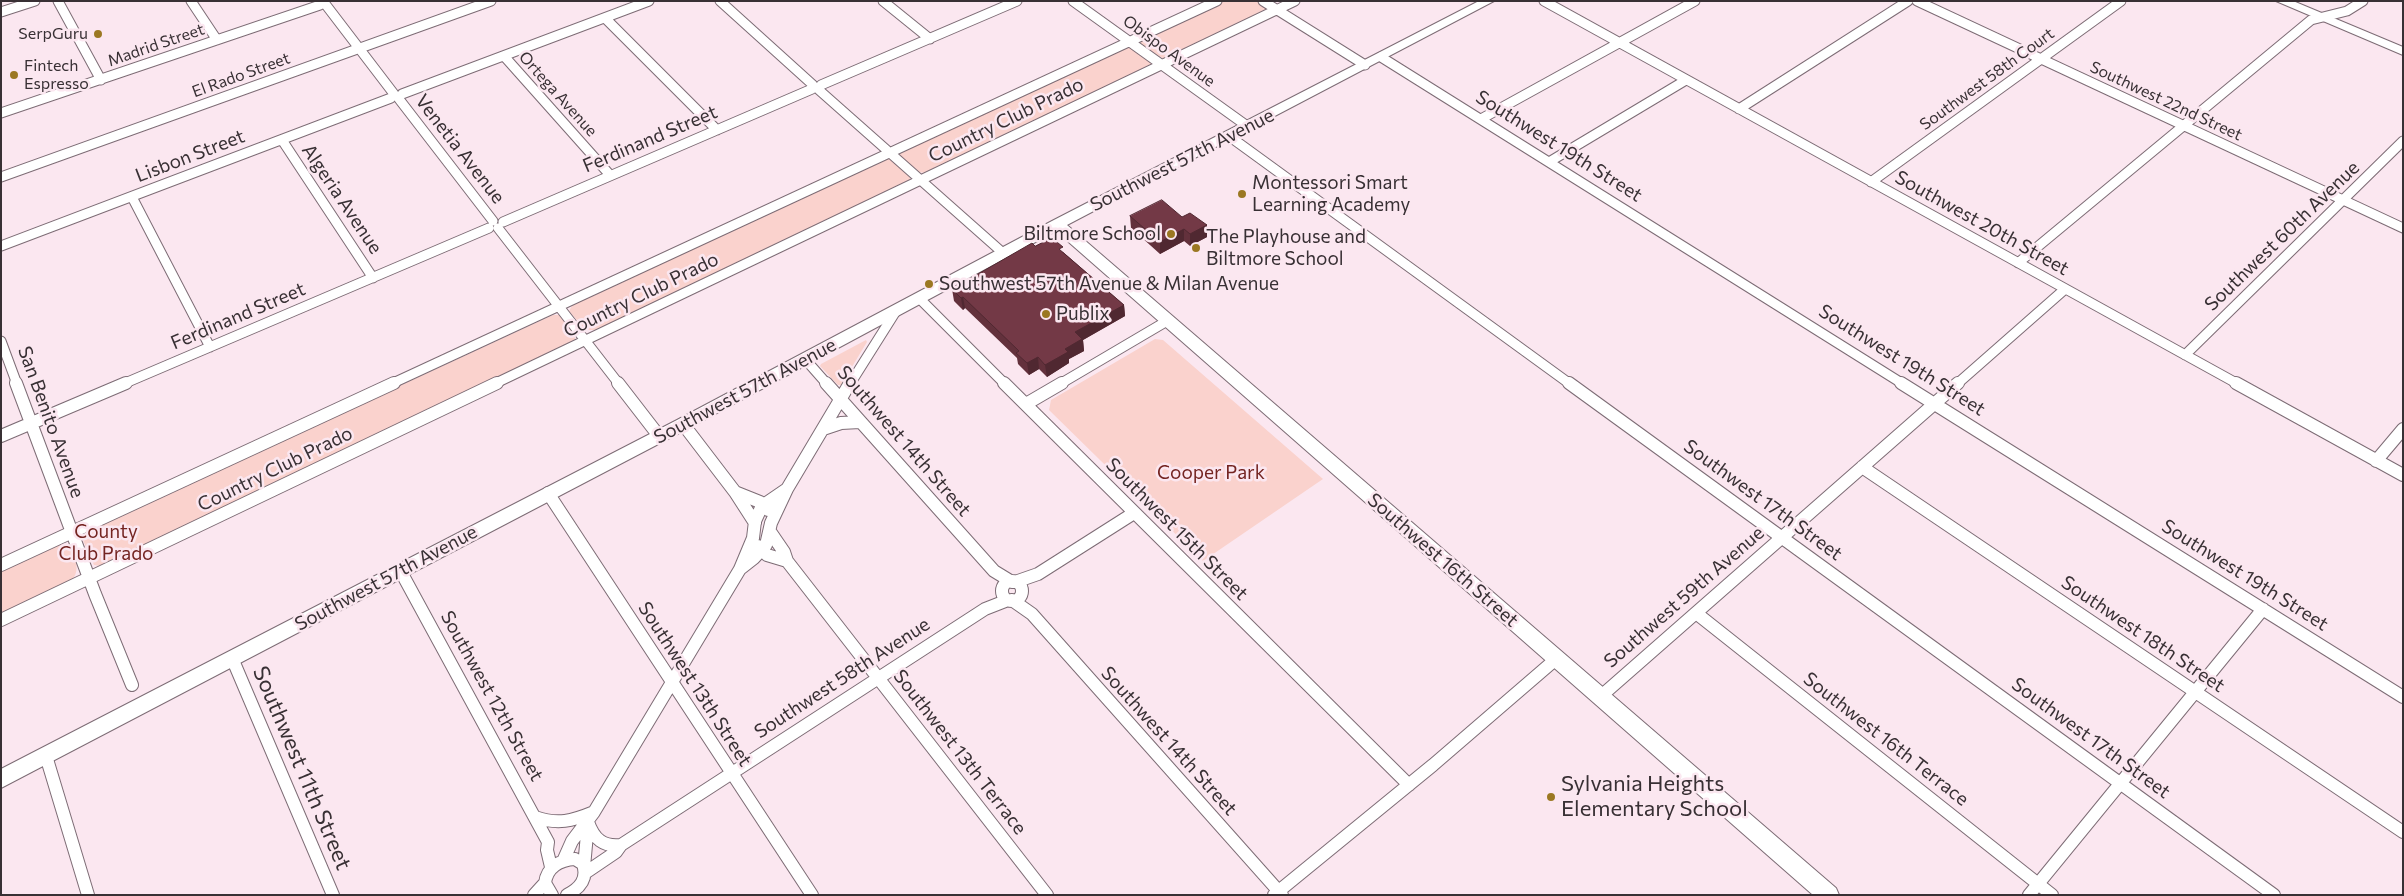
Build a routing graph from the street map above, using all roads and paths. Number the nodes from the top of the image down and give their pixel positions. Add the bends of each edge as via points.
1 (35, 1) edge
2 (58, 1) edge
3 (191, 1) edge
4 (491, 1) edge
5 (650, 1) edge
6 (720, 1) edge
7 (884, 1) edge
8 (1018, 1) edge
9 (1073, 1) edge
10 (1217, 1) edge
11 (1263, 1) edge
12 (1295, 1) edge
13 (1488, 1) edge
14 (1544, 1) edge
15 (1695, 1) edge
16 (1908, 1) edge
17 (1917, 1) edge
18 (2121, 1) edge
19 (2282, 1) edge
20 (2301, 1) edge
21 (2363, 1) edge
22 (326, 2) edge
23 (1277, 10) junction
24 (1, 12) edge
25 (2328, 16) junction
26 (605, 18) junction
27 (930, 39) junction
28 (218, 40) junction
29 (1130, 41) junction
30 (2403, 42) edge
31 (1619, 43) junction
32 (360, 48) junction
33 (2403, 51) edge
34 (504, 56) junction
35 (1381, 57) junction
36 (2040, 59) junction
37 (1162, 65) junction
38 (1365, 65) junction
39 (101, 80) junction
40 (1686, 80) junction
41 (816, 87) junction
42 (397, 96) junction
43 (1739, 109) junction
44 (1, 114) edge
45 (1481, 119) junction
46 (1247, 126) junction
47 (2183, 126) junction
48 (717, 130) junction
49 (1229, 136) junction
50 (282, 140) junction
51 (2403, 142) edge
52 (890, 153) junction
53 (1549, 162) junction
54 (610, 175) junction
55 (1, 177) edge
56 (921, 180) junction
57 (1871, 182) junction
58 (132, 197) junction
59 (2343, 200) junction
60 (1057, 224) junction
61 (496, 225) junction
62 (2403, 228) edge
63 (1, 246) edge
64 (1003, 253) junction
65 (2018, 263) junction
66 (373, 278) junction
67 (2065, 289) junction
68 (920, 299) junction
69 (559, 306) junction
70 (896, 311) junction
71 (1167, 321) junction
72 (585, 340) junction
73 (1, 341) edge
74 (210, 347) junction
75 (2185, 355) junction
76 (805, 359) junction
77 (840, 399) junction
78 (1026, 404) junction
79 (1936, 404) junction
80 (860, 422) junction
81 (32, 423) junction
82 (683, 424) junction
83 (823, 429) junction
84 (2403, 429) edge
85 (1, 436) edge
86 (659, 436) junction
87 (2376, 461) junction
88 (1862, 468) junction
89 (2403, 475) edge
90 (787, 489) junction
91 (735, 492) junction
92 (548, 493) junction
93 (764, 505) junction
94 (1134, 513) junction
95 (754, 528) junction
96 (771, 528) junction
97 (72, 532) junction
98 (1783, 537) junction
99 (761, 551) junction
100 (787, 561) junction
101 (1, 565) edge
102 (740, 569) junction
103 (400, 570) junction
104 (90, 578) junction
105 (1012, 591) junction
106 (2263, 608) junction
107 (1696, 613) junction
108 (1, 620) edge
109 (232, 658) junction
110 (1556, 659) junction
111 (879, 678) junction
112 (671, 681) junction
113 (132, 684) dead end
114 (2196, 693) junction
115 (1600, 697) junction
116 (2403, 697) edge
117 (46, 756) junction
118 (732, 774) junction
119 (1, 779) edge
120 (2121, 784) junction
121 (1409, 785) junction
122 (535, 817) junction
123 (591, 817) junction
124 (2403, 832) edge
125 (548, 842) junction
126 (621, 845) junction
127 (564, 859) junction
128 (552, 867) junction
129 (584, 880) edge
130 (2038, 884) junction
131 (545, 891) edge
132 (1278, 893) edge
133 (88, 895) edge
134 (333, 895) edge
135 (534, 895) edge
136 (567, 895) edge
137 (812, 895) edge
138 (1047, 895) edge
139 (1829, 895) edge
140 (2029, 895) edge
141 (2052, 895) edge
142 (2274, 895) edge

1 - 24 street
2 - 39 street
3 - 28 street
4 - 32 street, El Rado Street
5 - 26 street, Lisbon Street
6 - 41 street
7 - 27 street
8 - 27 street, Ferdinand Street
9 - 29 street, Obispo Avenue
10 - 29 street, Country Club Prado
11 - 23 street
12 - 23 street, Country Club Prado
13 - 35 main road, Southwest 57th Avenue
14 - 31 street, Southwest 20th Street
15 - 31 street
16 - 43 street
17 - 36 street, Southwest 22nd Street
18 - 36 street, Southwest 58th Court
19 - 25 main road
20 - 25 main road
21 - 25 street
22 - 28 street, Madrid Street
22 - 32 street, Venetia Avenue
23 - 37 street, Country Club Prado
23 - 38 street
25 - 30 main road
25 - 33 main road
25 - 47 street via 2311,20
26 - 34 street, Lisbon Street
26 - 48 street
27 - 41 street, Ferdinand Street
28 - 39 street, Madrid Street
29 - 37 street, Obispo Avenue
29 - 52 street, Country Club Prado
31 - 40 street, Southwest 20th Street
31 - 45 street
32 - 42 street, Venetia Avenue
32 - 55 street, El Rado Street
34 - 42 street, Lisbon Street
34 - 54 street, Ortega Avenue
35 - 38 main road, Southwest 57th Avenue
35 - 45 street, Southwest 19th Street
36 - 47 street, Southwest 22nd Street
36 - 57 street, Southwest 58th Court
37 - 46 street, Obispo Avenue
37 - 56 street, Country Club Prado
38 - 46 main road, Southwest 57th Avenue
39 - 44 street, Madrid Street
40 - 43 street, Southwest 20th Street
40 - 53 street
41 - 48 street, Ferdinand Street
41 - 52 street
42 - 50 street, Lisbon Street
42 - 61 street, Venetia Avenue
43 - 57 street, Southwest 20th Street
45 - 53 street, Southwest 19th Street
46 - 49 main road, Southwest 57th Avenue
47 - 59 street, Southwest 22nd Street
47 - 65 street
48 - 54 street, Ferdinand Street
49 - 60 main road, Southwest 57th Avenue
49 - 98 street, Southwest 17th Street
50 - 58 street, Lisbon Street
50 - 66 street, Algeria Avenue
51 - 59 street, Southwest 60th Avenue
52 - 56 street
52 - 69 street, Country Club Prado
53 - 79 street, Southwest 19th Street
54 - 61 street, Ferdinand Street
56 - 64 street
56 - 72 street, Country Club Prado
57 - 65 street, Southwest 20th Street
58 - 63 street, Lisbon Street
58 - 74 street
59 - 62 street, Southwest 22nd Street
59 - 75 street, Southwest 60th Avenue
60 - 64 main road, Southwest 57th Avenue
60 - 71 main road, Southwest 16th Street
61 - 66 street, Ferdinand Street
61 - 69 street, Venetia Avenue
64 - 68 main road, Southwest 57th Avenue
65 - 67 street, Southwest 20th Street
66 - 74 street, Ferdinand Street
67 - 75 street, Southwest 20th Street
67 - 79 street, Southwest 59th Avenue
68 - 70 main road, Southwest 57th Avenue
68 - 78 street, Southwest 15th Street
69 - 72 street, Venetia Avenue
69 - 97 street, Country Club Prado
70 - 76 main road, Southwest 57th Avenue
70 - 77 street
71 - 78 street
71 - 110 main road, Southwest 16th Street
72 - 86 street, Venetia Avenue
72 - 104 street, Country Club Prado
73 - 81 street, San Benito Avenue
74 - 81 street, Ferdinand Street
75 - 87 street, Southwest 20th Street
76 - 77 street, Southwest 14th Street
76 - 82 main road, Southwest 57th Avenue
77 - 80 street, Southwest 14th Street
77 - 83 street
78 - 94 street, Southwest 15th Street
79 - 88 street, Southwest 59th Avenue
79 - 106 street, Southwest 19th Street
80 - 83 street via 841,423
80 - 105 street, Southwest 14th Street
81 - 85 street, Ferdinand Street
81 - 97 street, San Benito Avenue
82 - 86 main road, Southwest 57th Avenue
82 - 91 street
83 - 90 street
84 - 87 street
86 - 92 main road, Southwest 57th Avenue
87 - 89 street, Southwest 20th Street
88 - 98 street, Southwest 59th Avenue
88 - 114 street, Southwest 18th Street
90 - 93 street
90 - 96 street
91 - 93 street
91 - 95 street
92 - 103 main road, Southwest 57th Avenue
92 - 112 street, Southwest 13th Street
93 - 95 street
93 - 96 street, Southwest 13th Terrace
94 - 105 street, Southwest 58th Avenue
94 - 121 street, Southwest 15th Street
95 - 99 street
95 - 102 street
96 - 99 street
96 - 100 street, Southwest 13th Terrace
97 - 101 street, Country Club Prado
97 - 104 street, San Benito Avenue
98 - 107 street, Southwest 59th Avenue
98 - 120 street, Southwest 17th Street
99 - 100 street
99 - 102 street
100 - 111 street, Southwest 13th Terrace
102 - 112 street
103 - 109 main road, Southwest 57th Avenue
103 - 122 street, Southwest 12th Street
104 - 108 street, Country Club Prado
104 - 113 street, San Benito Avenue
105 - 111 street, Southwest 58th Avenue
105 - 132 street, Southwest 14th Street
106 - 114 street
106 - 116 street, Southwest 19th Street
107 - 115 street, Southwest 59th Avenue
107 - 130 street, Southwest 16th Terrace
109 - 117 main road, Southwest 57th Avenue
109 - 134 street, Southwest 11th Street
110 - 115 main road, Southwest 16th Street
110 - 121 street
111 - 118 street, Southwest 58th Avenue
111 - 138 street, Southwest 13th Terrace
112 - 118 street, Southwest 13th Street
112 - 123 street
114 - 120 street
114 - 124 street, Southwest 18th Street
115 - 139 main road, Southwest 16th Street
117 - 119 main road, Southwest 57th Avenue
117 - 133 street
118 - 126 street, Southwest 58th Avenue
118 - 137 street, Southwest 13th Street
120 - 130 street
120 - 142 street, Southwest 17th Street
121 - 132 street
122 - 123 street via 561,824
122 - 125 street, Southwest 12th Street
123 - 126 street via 598,841 608,846
123 - 127 street via 578,830
123 - 129 street
125 - 127 street, Southwest 12th Street via 557,846
125 - 128 street, Southwest 12th Street
126 - 129 street, Southwest 58th Avenue
127 - 128 street
127 - 129 street via 578,860
128 - 131 street via 546,875
129 - 136 street, Southwest 58th Avenue
130 - 140 street
130 - 141 street, Southwest 16th Terrace
131 - 135 street

